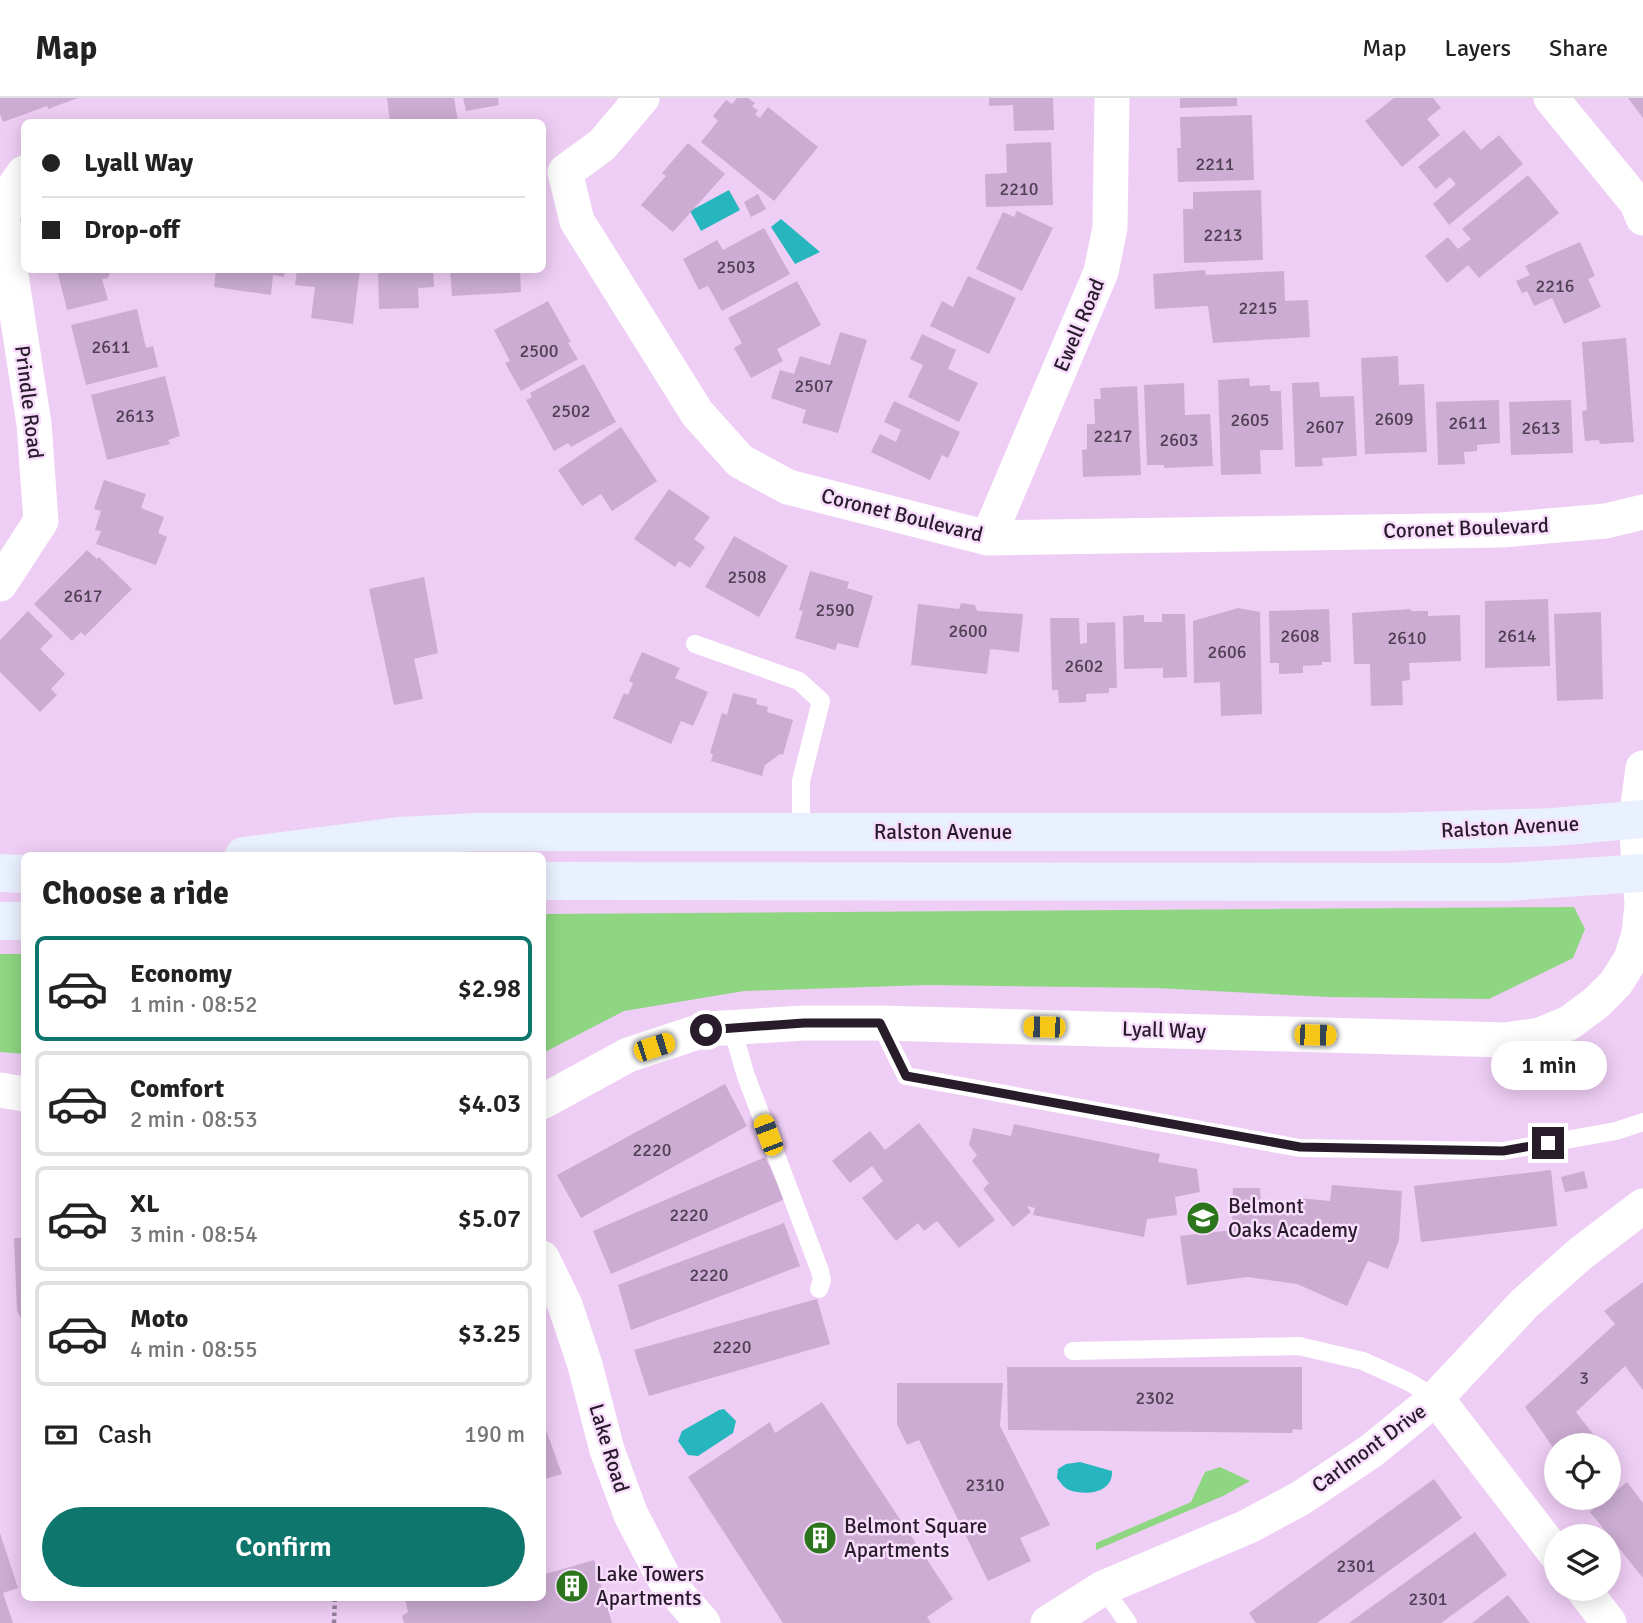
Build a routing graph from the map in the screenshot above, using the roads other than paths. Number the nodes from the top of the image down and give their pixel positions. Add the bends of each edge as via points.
1 (642, 98) edge
2 (1112, 98) edge
3 (1551, 98) edge
4 (554, 173) edge
5 (21, 177) edge
6 (1643, 218) edge
7 (1643, 512) edge
8 (988, 538) junction
9 (0, 584) edge
10 (695, 644) dead end
11 (1643, 768) edge
12 (1639, 820) edge
13 (802, 832) junction
14 (275, 852) edge
15 (0, 873) edge
16 (1641, 873) edge
17 (21, 874) edge
18 (546, 881) edge
19 (0, 921) edge
20 (21, 921) edge
21 (880, 1023) junction
22 (732, 1028) junction
23 (0, 1090) edge
24 (21, 1094) edge
25 (546, 1100) edge
26 (1643, 1122) edge
27 (1643, 1206) edge
28 (546, 1266) edge
29 (819, 1289) dead end
30 (1073, 1351) dead end
31 (1436, 1398) junction
32 (1544, 1538) edge
33 (1102, 1588) junction
34 (1592, 1601) edge
35 (703, 1623) edge
36 (1048, 1623) edge
37 (1128, 1623) edge
38 (1609, 1623) edge

1 - 4 street, Coronet Boulevard via 602,145
2 - 8 street, Ewell Road via 1110,228 1101,272
3 - 6 street via 1637,204
4 - 8 street, Coronet Boulevard via 609,275 697,413 740,461 788,486
5 - 9 street, Prindle Road via 2,217 34,424 41,521
7 - 8 street, Coronet Boulevard via 1606,521 1502,530
10 - 13 lane via 799,681 821,701 802,781
11 - 12 street, Lyall Way
12 - 13 main road, Ralston Avenue via 1386,832
12 - 16 street, Lyall Way
13 - 14 main road, Ralston Avenue via 479,832 399,836
15 - 17 main road
16 - 18 main road via 1506,882
16 - 21 street, Lyall Way via 1639,933 1631,959 1596,1003 1569,1023 1540,1035 1506,1040
19 - 20 main road
21 - 22 street, Lyall Way
21 - 26 lane via 906,1076 1300,1147 1503,1151
22 - 25 street, Lyall Way via 706,1030 628,1055
22 - 29 lane via 820,1271
23 - 24 street
27 - 31 street, Carlmont Drive via 1525,1303
28 - 35 street, Lake Road via 565,1305 631,1515 665,1580
30 - 31 lane via 1300,1346 1363,1361
31 - 32 street
31 - 33 street, Carlmont Drive via 1371,1451 1301,1497 1247,1527
33 - 36 street, Carlmont Drive
33 - 37 lane
34 - 38 street

